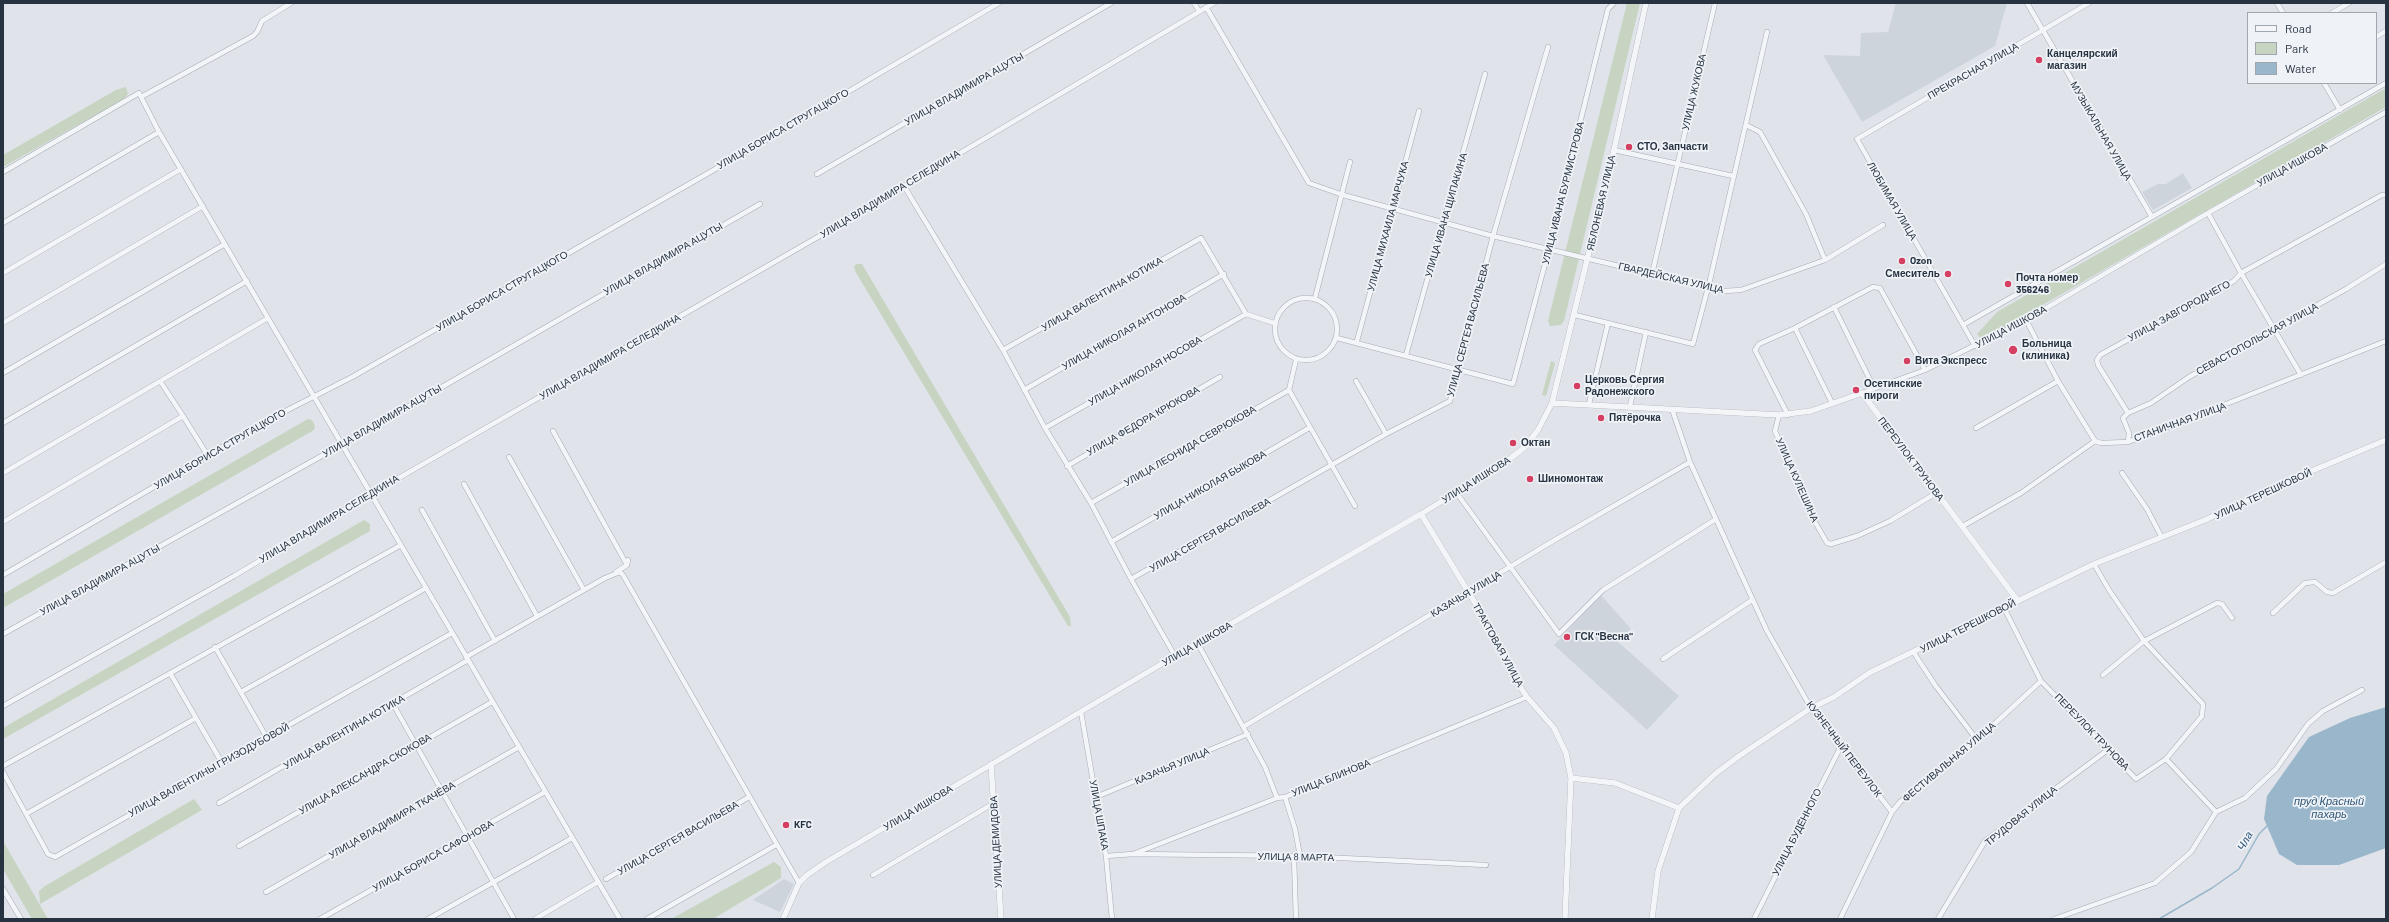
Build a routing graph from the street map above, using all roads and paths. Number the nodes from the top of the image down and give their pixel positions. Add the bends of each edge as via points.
1 (291, 3) edge
2 (999, 3) edge
3 (1111, 3) edge
4 (1194, 3) edge
5 (1214, 3) edge
6 (1614, 3) edge
7 (1646, 3) edge
8 (1715, 3) edge
9 (2027, 3) edge
10 (2089, 3) edge
11 (2278, 3) edge
12 (2349, 3) edge
13 (1206, 7) junction
14 (1199, 11) junction
15 (2282, 12) edge
16 (2334, 12) edge
17 (2043, 31) junction
18 (2386, 31) edge
19 (1767, 32) dead end
20 (2377, 36) edge
21 (1548, 47) dead end
22 (1484, 74) dead end
23 (2386, 83) edge
24 (2325, 84) edge
25 (141, 97) junction
26 (1419, 110) dead end
27 (2340, 110) junction
28 (2386, 112) edge
29 (1746, 125) junction
30 (159, 132) junction
31 (1857, 139) joint
32 (1614, 150) junction
33 (1350, 162) dead end
34 (1678, 164) junction
35 (181, 169) junction
36 (3, 172) edge
37 (817, 174) dead end
38 (1733, 176) junction
39 (904, 186) junction
40 (1343, 195) junction
41 (2386, 195) edge
42 (760, 204) dead end
43 (203, 206) junction
44 (1394, 210) junction
45 (2208, 213) junction
46 (2152, 217) junction
47 (3, 223) edge
48 (1444, 223) junction
49 (1883, 225) dead end
50 (1493, 236) junction
51 (225, 244) junction
52 (1549, 249) junction
53 (1588, 258) junction
54 (1825, 260) junction
55 (2386, 264) edge
56 (3, 273) edge
57 (1224, 274) junction
58 (1652, 274) junction
59 (2241, 274) junction
60 (248, 281) junction
61 (1706, 288) junction
62 (1315, 298) junction
63 (1834, 307) junction
64 (1246, 314) junction
65 (1575, 315) junction
66 (268, 318) junction
67 (2026, 320) junction
68 (3, 323) edge
69 (1274, 323) junction
70 (1608, 323) junction
71 (1963, 325) junction
72 (1795, 328) junction
73 (2274, 329) junction
74 (1646, 332) junction
75 (1337, 338) junction
76 (1357, 341) junction
77 (2386, 341) edge
78 (1975, 346) junction
79 (1003, 350) junction
80 (1406, 355) junction
81 (1296, 360) junction
82 (1459, 370) junction
83 (1925, 370) junction
84 (3, 373) edge
85 (2301, 375) junction
86 (1220, 377) dead end
87 (160, 381) junction
88 (1356, 381) dead end
89 (2058, 381) junction
90 (1874, 388) junction
91 (1024, 390) junction
92 (1289, 390) junction
93 (1862, 393) junction
94 (315, 396) junction
95 (1552, 403) junction
96 (1832, 403) junction
97 (1589, 404) junction
98 (1630, 406) junction
99 (1672, 409) junction
100 (2128, 413) junction
101 (1779, 415) junction
102 (1788, 415) junction
103 (183, 416) junction
104 (3, 423) edge
105 (1045, 428) junction
106 (1308, 428) junction
107 (1976, 428) dead end
108 (553, 431) dead end
109 (1386, 434) junction
110 (2386, 440) edge
111 (2095, 441) junction
112 (2128, 442) junction
113 (343, 444) junction
114 (208, 456) junction
115 (509, 457) dead end
116 (1690, 462) junction
117 (1067, 466) junction
118 (1331, 466) junction
119 (3, 473) edge
120 (2122, 473) dead end
121 (464, 484) dead end
122 (1456, 492) junction
123 (1936, 493) junction
124 (371, 494) junction
125 (1091, 502) junction
126 (1355, 506) dead end
127 (422, 510) dead end
128 (1421, 514) junction
129 (1716, 519) junction
130 (3, 522) edge
131 (1963, 526) junction
132 (2161, 536) junction
133 (1111, 542) junction
134 (401, 545) junction
135 (2386, 562) edge
136 (2094, 564) junction
137 (1510, 567) junction
138 (616, 572) junction
139 (3, 575) edge
140 (1131, 579) junction
141 (426, 588) junction
142 (584, 590) junction
143 (1468, 593) junction
144 (1752, 600) junction
145 (2018, 601) junction
146 (2004, 608) junction
147 (2273, 613) dead end
148 (538, 616) junction
149 (2232, 618) dead end
150 (3, 634) edge
151 (452, 634) junction
152 (495, 640) junction
153 (2144, 641) junction
154 (1198, 644) junction
155 (215, 647) junction
156 (1914, 653) junction
157 (1176, 656) junction
158 (467, 658) junction
159 (1663, 659) dead end
160 (170, 673) junction
161 (2103, 675) dead end
162 (2041, 682) junction
163 (2362, 690) dead end
164 (241, 692) junction
165 (1527, 697) junction
166 (492, 702) junction
167 (393, 704) junction
168 (3, 706) edge
169 (1811, 708) junction
170 (1081, 712) junction
171 (196, 718) junction
172 (1243, 727) junction
173 (1248, 734) junction
174 (267, 738) junction
175 (1977, 740) junction
176 (415, 746) junction
177 (1841, 746) junction
178 (519, 747) junction
179 (2109, 749) junction
180 (2166, 759) junction
181 (222, 763) junction
182 (991, 764) junction
183 (3, 766) edge
184 (3, 772) edge
185 (1571, 778) junction
186 (442, 791) junction
187 (545, 792) junction
188 (749, 797) junction
189 (1285, 797) junction
190 (1096, 798) junction
191 (1277, 798) junction
192 (219, 803) dead end
193 (994, 803) junction
194 (1679, 808) junction
195 (1892, 812) junction
196 (2216, 812) junction
197 (26, 814) junction
198 (467, 837) junction
199 (572, 838) junction
200 (776, 845) junction
201 (239, 846) dead end
202 (1133, 854) junction
203 (1106, 856) junction
204 (1300, 856) junction
205 (1294, 857) junction
206 (1486, 865) dead end
207 (873, 875) dead end
208 (606, 879) dead end
209 (494, 882) junction
210 (598, 882) junction
211 (799, 883) junction
212 (3, 889) edge
213 (266, 892) dead end
214 (21, 919) edge
215 (320, 919) edge
216 (428, 919) edge
217 (514, 919) edge
218 (535, 919) edge
219 (620, 919) edge
220 (647, 919) edge
221 (783, 919) edge
222 (1001, 919) edge
223 (1112, 919) edge
224 (1296, 919) edge
225 (1565, 919) edge
226 (1652, 919) edge
227 (1754, 919) edge
228 (1840, 919) edge
229 (1938, 919) edge
230 (2054, 919) edge

1 - 25 street via 262,21 253,36
2 - 94 street, УЛИЦА БОРИСА СТРУГАЦКОГО via 759,144
3 - 37 street, УЛИЦА ВЛАДИМИРА АЦУТЫ
4 - 14 street
5 - 13 street, УЛИЦА ВЛАДИМИРА СЕЛЕДКИНА
6 - 52 street, УЛИЦА ИВАНА БУРМИСТРОВА via 1608,9
7 - 32 street, ЯБЛОНЕВАЯ УЛИЦА
8 - 34 street, УЛИЦА ЖУКОВА
9 - 17 street, МУЗЫКАЛЬНАЯ УЛИЦА
10 - 17 street, ПРЕКРАСНАЯ УЛИЦА
11 - 15 street
12 - 16 street
13 - 14 street, УЛИЦА ВЛАДИМИРА СЕЛЕДКИНА
13 - 40 street, ГВАРДЕЙСКАЯ УЛИЦА via 1309,183
14 - 39 street, УЛИЦА ВЛАДИМИРА СЕЛЕДКИНА
17 - 31 street, ПРЕКРАСНАЯ УЛИЦА
17 - 46 street, МУЗЫКАЛЬНАЯ УЛИЦА
18 - 20 street
19 - 29 street
21 - 50 street, УЛИЦА СЕРГЕЯ ВАСИЛЬЕВА
22 - 48 street, УЛИЦА ИВАНА ЩИПАКИНА
23 - 27 street
24 - 27 street
25 - 30 street
25 - 36 street via 139,94
26 - 44 street, УЛИЦА МИХАИЛА МАРЧУКА
27 - 46 street
28 - 45 street, УЛИЦА ИШКОВА
29 - 38 street
29 - 54 street via 1760,132 1806,214
30 - 35 street
30 - 47 street
31 - 71 street, ЛЮБИМАЯ УЛИЦА
32 - 34 street
32 - 53 street, ЯБЛОНЕВАЯ УЛИЦА
33 - 40 street
34 - 38 street
34 - 58 street, УЛИЦА ЖУКОВА
35 - 43 street
35 - 56 street
38 - 61 street via 1719,244
39 - 79 street
39 - 124 street, УЛИЦА ВЛАДИМИРА СЕЛЕДКИНА
40 - 44 street, ГВАРДЕЙСКАЯ УЛИЦА
40 - 62 street
41 - 59 street, УЛИЦА ЗАВГОРОДНЕГО
42 - 113 street, УЛИЦА ВЛАДИМИРА АЦУТЫ
43 - 51 street
43 - 68 street
44 - 48 street, ГВАРДЕЙСКАЯ УЛИЦА
44 - 76 street, УЛИЦА МИХАИЛА МАРЧУКА
45 - 59 street
45 - 67 street, УЛИЦА ИШКОВА
46 - 71 street
48 - 50 street, ГВАРДЕЙСКАЯ УЛИЦА
48 - 80 street, УЛИЦА ИВАНА ЩИПАКИНА
49 - 54 street, ГВАРДЕЙСКАЯ УЛИЦА
50 - 52 street, ГВАРДЕЙСКАЯ УЛИЦА
50 - 82 street, УЛИЦА СЕРГЕЯ ВАСИЛЬЕВА
51 - 60 street
51 - 84 street
52 - 53 street, ГВАРДЕЙСКАЯ УЛИЦА
52 - 82 street, УЛИЦА ИВАНА БУРМИСТРОВА via 1513,384
53 - 58 street, ГВАРДЕЙСКАЯ УЛИЦА
53 - 65 street, ЯБЛОНЕВАЯ УЛИЦА
54 - 61 street, ГВАРДЕЙСКАЯ УЛИЦА via 1741,290
55 - 73 street, СЕВАСТОПОЛЬСКАЯ УЛИЦА
57 - 64 street
57 - 79 street, УЛИЦА ВАЛЕНТИНА КОТИКА via 1201,238
57 - 91 street, УЛИЦА НИКОЛАЯ АНТОНОВА
58 - 61 street, ГВАРДЕЙСКАЯ УЛИЦА
59 - 73 street
59 - 100 street, УЛИЦА ЗАВГОРОДНЕГО via 2234,281 2100,355 2098,365
60 - 66 street
60 - 104 street
61 - 74 street via 1693,344
62 - 69 street via 1298,299 1288,303 1279,311
62 - 75 street via 1330,307 1336,315
63 - 72 street
63 - 83 street via 1874,287 1880,288
63 - 90 street
64 - 69 street
64 - 105 street, УЛИЦА НИКОЛАЯ НОСОВА
65 - 70 street
65 - 95 street, ЯБЛОНЕВАЯ УЛИЦА
66 - 87 street
66 - 94 street
67 - 78 street, УЛИЦА ИШКОВА
67 - 89 street
69 - 81 street via 1275,337 1281,347
70 - 74 street
70 - 97 street
71 - 78 street, ЛЮБИМАЯ УЛИЦА
72 - 96 street
72 - 102 street via 1759,344 1755,350
73 - 85 street
73 - 100 street, СЕВАСТОПОЛЬСКАЯ УЛИЦА via 2189,377 2151,403
74 - 98 street
75 - 76 street
75 - 81 street via 1330,350 1320,357
76 - 80 street
77 - 85 street, СТАНИЧНАЯ УЛИЦА
78 - 83 street, УЛИЦА ИШКОВА
79 - 91 street
80 - 82 street
81 - 92 street
82 - 109 street, УЛИЦА СЕРГЕЯ ВАСИЛЬЕВА via 1450,401
83 - 90 street, УЛИЦА ИШКОВА
85 - 112 street, СТАНИЧНАЯ УЛИЦА
86 - 117 street, УЛИЦА ФЕДОРА КРЮКОВА
87 - 103 street
87 - 119 street
88 - 109 street
89 - 107 street
89 - 111 street
90 - 93 street, УЛИЦА ИШКОВА
91 - 105 street
92 - 106 street
92 - 125 street, УЛИЦА ЛЕОНИДА СЕВРЮКОВА
93 - 96 street, УЛИЦА ИШКОВА
93 - 123 street, ПЕРЕУЛОК ТРУНОВА
94 - 113 street
94 - 114 street, УЛИЦА БОРИСА СТРУГАЦКОГО
95 - 97 street, УЛИЦА ИШКОВА
95 - 122 street, УЛИЦА ИШКОВА via 1538,430 1525,447 1506,462
96 - 102 street, УЛИЦА ИШКОВА via 1811,411
97 - 98 street, УЛИЦА ИШКОВА
98 - 99 street, УЛИЦА ИШКОВА
99 - 101 street, УЛИЦА ИШКОВА
99 - 116 street, КУЗНЕЧНЫЙ ПЕРЕУЛОК
100 - 112 street via 2123,418 2129,433
101 - 102 street, УЛИЦА ИШКОВА
101 - 123 street, УЛИЦА КУЛЕШИНА via 1775,431 1811,515 1827,543 1857,536 1890,521
103 - 114 street
103 - 130 street
105 - 117 street
106 - 118 street
106 - 133 street, УЛИЦА НИКОЛАЯ БЫКОВА
108 - 138 street, УЛИЦА ВАЛЕНТИНА КОТИКА via 628,562
109 - 118 street, УЛИЦА СЕРГЕЯ ВАСИЛЬЕВА
110 - 132 street, УЛИЦА ТЕРЕШКОВОЙ via 2297,477 2205,520
111 - 112 street, СТАНИЧНАЯ УЛИЦА
111 - 131 street via 2021,493
113 - 124 street
113 - 150 street, УЛИЦА ВЛАДИМИРА АЦУТЫ
114 - 139 street, УЛИЦА БОРИСА СТРУГАЦКОГО
115 - 142 street
116 - 129 street, КУЗНЕЧНЫЙ ПЕРЕУЛОК
116 - 137 street, КАЗАЧЬЯ УЛИЦА
117 - 125 street
118 - 126 street
118 - 140 street, УЛИЦА СЕРГЕЯ ВАСИЛЬЕВА
120 - 132 street via 2147,508
121 - 148 street
122 - 128 street, УЛИЦА ИШКОВА
122 - 137 street
123 - 131 street, ПЕРЕУЛОК ТРУНОВА
124 - 134 street
124 - 168 street, УЛИЦА ВЛАДИМИРА СЕЛЕДКИНА via 234,576
125 - 133 street
127 - 152 street
128 - 143 street, ТРАКТОВАЯ УЛИЦА
128 - 154 street, УЛИЦА ИШКОВА
129 - 137 street via 1603,590 1559,634
129 - 144 street, КУЗНЕЧНЫЙ ПЕРЕУЛОК
131 - 145 street, ПЕРЕУЛОК ТРУНОВА
132 - 136 street, УЛИЦА ТЕРЕШКОВОЙ
133 - 140 street
134 - 141 street
134 - 155 street
135 - 147 street via 2333,593 2327,592 2315,582 2305,583
136 - 145 street, УЛИЦА ТЕРЕШКОВОЙ
136 - 153 street, ПЕРЕУЛОК ТРУНОВА
137 - 143 street, КАЗАЧЬЯ УЛИЦА
138 - 142 street, УЛИЦА ВАЛЕНТИНА КОТИКА
138 - 188 street via 623,575
140 - 157 street
141 - 151 street
141 - 164 street
142 - 148 street, УЛИЦА ВАЛЕНТИНА КОТИКА
143 - 165 street, ТРАКТОВАЯ УЛИЦА via 1497,639 1511,673
143 - 172 street, КАЗАЧЬЯ УЛИЦА
144 - 159 street
144 - 169 street, КУЗНЕЧНЫЙ ПЕРЕУЛОК
145 - 146 street, УЛИЦА ТЕРЕШКОВОЙ
146 - 156 street, УЛИЦА ТЕРЕШКОВОЙ
146 - 162 street, ПЕРЕУЛОК ТРУНОВА
148 - 152 street, УЛИЦА ВАЛЕНТИНА КОТИКА
149 - 153 street via 2222,604 2217,603
151 - 158 street
151 - 174 street, УЛИЦА ВАЛЕНТИНЫ ГРИЗОДУБОВОЙ
152 - 158 street, УЛИЦА ВАЛЕНТИНА КОТИКА
153 - 161 street
153 - 180 street, ПЕРЕУЛОК ТРУНОВА via 2203,704 2202,716
154 - 157 street, УЛИЦА ИШКОВА
154 - 172 street
155 - 160 street
155 - 164 street
156 - 169 street, УЛИЦА ТЕРЕШКОВОЙ via 1869,673 1834,697
156 - 175 street
157 - 170 street, УЛИЦА ИШКОВА
158 - 166 street
158 - 167 street, УЛИЦА ВАЛЕНТИНА КОТИКА
160 - 171 street
160 - 183 street
162 - 175 street, ФЕСТИВАЛЬНАЯ УЛИЦА
162 - 179 street, ПЕРЕУЛОК ТРУНОВА
163 - 196 street via 2319,714 2308,724 2276,768 2245,798
164 - 174 street
165 - 185 street, ТРАКТОВАЯ УЛИЦА via 1554,728 1566,753
165 - 189 street, УЛИЦА БЛИНОВА
166 - 176 street, УЛИЦА АЛЕКСАНДРА СКОКОВА
166 - 178 street
167 - 176 street
167 - 192 street, УЛИЦА ВАЛЕНТИНА КОТИКА
169 - 177 street, КУЗНЕЧНЫЙ ПЕРЕУЛОК
169 - 194 street, УЛИЦА ТЕРЕШКОВОЙ via 1733,760
170 - 182 street, УЛИЦА ИШКОВА
170 - 190 street, УЛИЦА ШПАКА
171 - 181 street
171 - 197 street
172 - 173 street
173 - 190 street, КАЗАЧЬЯ УЛИЦА
173 - 191 street
174 - 181 street, УЛИЦА ВАЛЕНТИНЫ ГРИЗОДУБОВОЙ
175 - 195 street, ФЕСТИВАЛЬНАЯ УЛИЦА via 1929,777
176 - 186 street
176 - 201 street, УЛИЦА АЛЕКСАНДРА СКОКОВА
177 - 195 street, КУЗНЕЧНЫЙ ПЕРЕУЛОК
177 - 227 street, УЛИЦА БУДЁННОГО
178 - 186 street, УЛИЦА ВЛАДИМИРА ТКАЧЁВА
178 - 187 street
179 - 180 street, ПЕРЕУЛОК ТРУНОВА via 2136,778
179 - 229 street, ТРУДОВАЯ УЛИЦА via 1986,841
180 - 196 street
181 - 197 street, УЛИЦА ВАЛЕНТИНЫ ГРИЗОДУБОВОЙ via 55,857 48,854
182 - 193 street, УЛИЦА ДЕМИДОВА
182 - 211 street, УЛИЦА ИШКОВА via 826,862
184 - 197 street, УЛИЦА ВАЛЕНТИНЫ ГРИЗОДУБОВОЙ
185 - 194 street via 1616,782
185 - 225 street, ТРАКТОВАЯ УЛИЦА
186 - 198 street
186 - 213 street, УЛИЦА ВЛАДИМИРА ТКАЧЁВА
187 - 198 street, УЛИЦА БОРИСА САФОНОВА
187 - 199 street
188 - 200 street
188 - 208 street, УЛИЦА СЕРГЕЯ ВАСИЛЬЕВА
189 - 191 street, УЛИЦА БЛИНОВА
189 - 204 street via 1295,828
190 - 203 street, УЛИЦА ШПАКА
191 - 202 street, УЛИЦА БЛИНОВА
193 - 207 street
193 - 222 street, УЛИЦА ДЕМИДОВА
194 - 226 street, УЛИЦА ТЕРЕШКОВОЙ via 1658,871
195 - 228 street, ФЕСТИВАЛЬНАЯ УЛИЦА
196 - 230 street via 2190,852 2155,883
198 - 209 street
198 - 215 street, УЛИЦА БОРИСА САФОНОВА
199 - 209 street
199 - 210 street
200 - 211 street
200 - 220 street
202 - 203 street, УЛИЦА 8 МАРТА
202 - 205 street, УЛИЦА 8 МАРТА
203 - 223 street, УЛИЦА ШПАКА
204 - 205 street, УЛИЦА 8 МАРТА
204 - 206 street, УЛИЦА 8 МАРТА
205 - 224 street
209 - 216 street
209 - 217 street
210 - 218 street
210 - 219 street
211 - 221 street, УЛИЦА ИШКОВА
212 - 214 street

